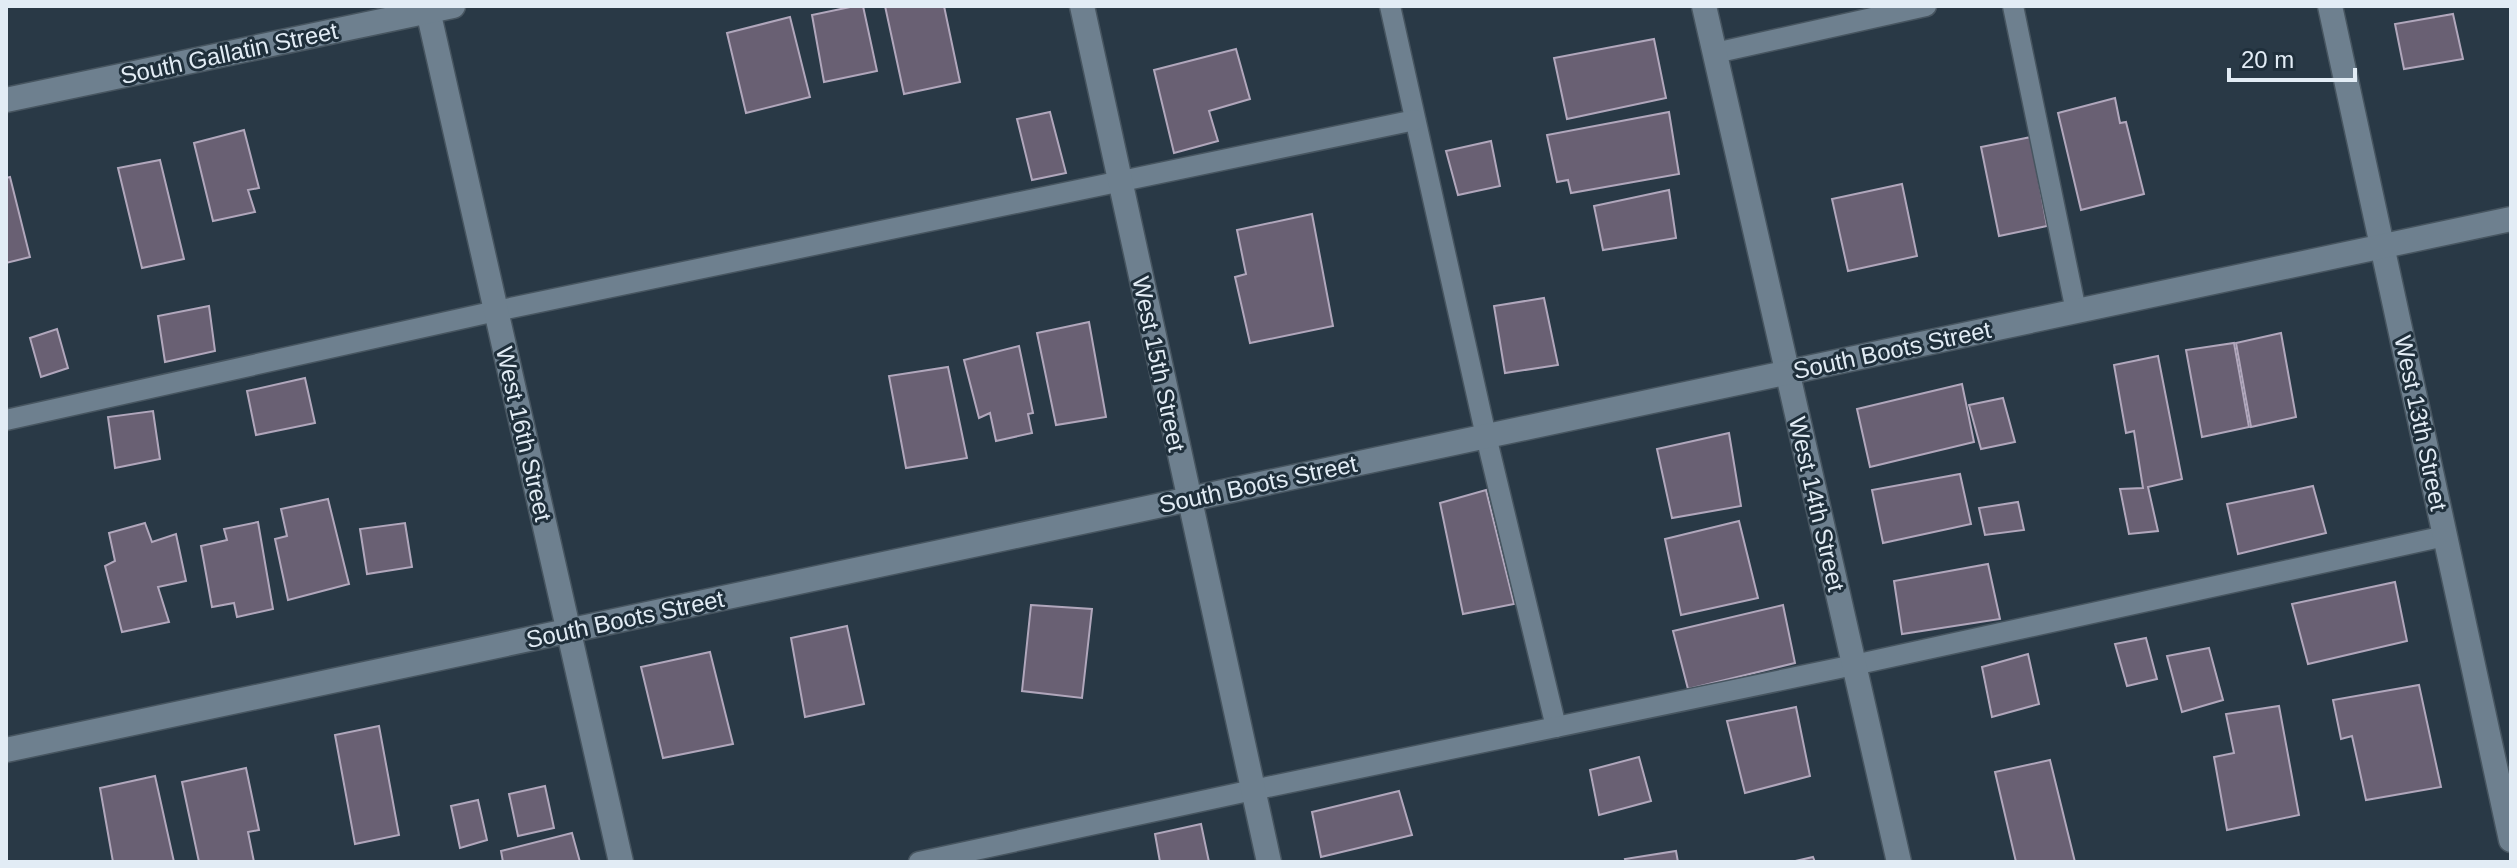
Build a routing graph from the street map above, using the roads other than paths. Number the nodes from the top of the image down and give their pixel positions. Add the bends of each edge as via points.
1 (453, 6) edge
2 (1082, 6) edge
3 (1390, 6) edge
4 (1704, 6) edge
5 (1926, 6) edge
6 (2013, 6) edge
7 (2330, 6) edge
8 (427, 9) edge
9 (1715, 53) junction
10 (6, 100) edge
11 (1415, 120) junction
12 (1120, 183) junction
13 (2511, 219) edge
14 (2382, 246) junction
15 (496, 311) junction
16 (2076, 311) junction
17 (1787, 372) junction
18 (6, 420) edge
19 (1486, 436) junction
20 (1188, 499) junction
21 (2445, 536) junction
22 (568, 631) junction
23 (1854, 665) junction
24 (1556, 727) junction
25 (6, 750) edge
26 (1253, 790) junction
27 (2511, 840) edge
28 (621, 862) edge
29 (919, 862) edge
30 (1269, 862) edge
31 (1899, 862) edge

1 - 8 street, South Gallatin Street
2 - 12 street, West 15th Street
3 - 11 lane
4 - 9 street, West 14th Street
5 - 9 lane
6 - 16 lane
7 - 14 street, West 13th Street
8 - 10 street, South Gallatin Street
8 - 15 street, West 16th Street
9 - 17 street, West 14th Street
11 - 12 lane
11 - 19 lane
12 - 15 lane
12 - 20 street, West 15th Street
13 - 14 street, South Boots Street
14 - 16 street, South Boots Street
14 - 21 street, West 13th Street
15 - 18 lane
15 - 22 street, West 16th Street
16 - 17 street, South Boots Street
17 - 19 street, South Boots Street
17 - 23 street, West 14th Street
19 - 20 street, South Boots Street
19 - 24 lane
20 - 22 street, South Boots Street
20 - 26 street, West 15th Street
21 - 23 lane
21 - 27 street, West 13th Street
22 - 25 street, South Boots Street
22 - 28 street, West 16th Street
23 - 24 lane
23 - 31 street, West 14th Street
24 - 26 lane
26 - 29 lane
26 - 30 street, West 15th Street

